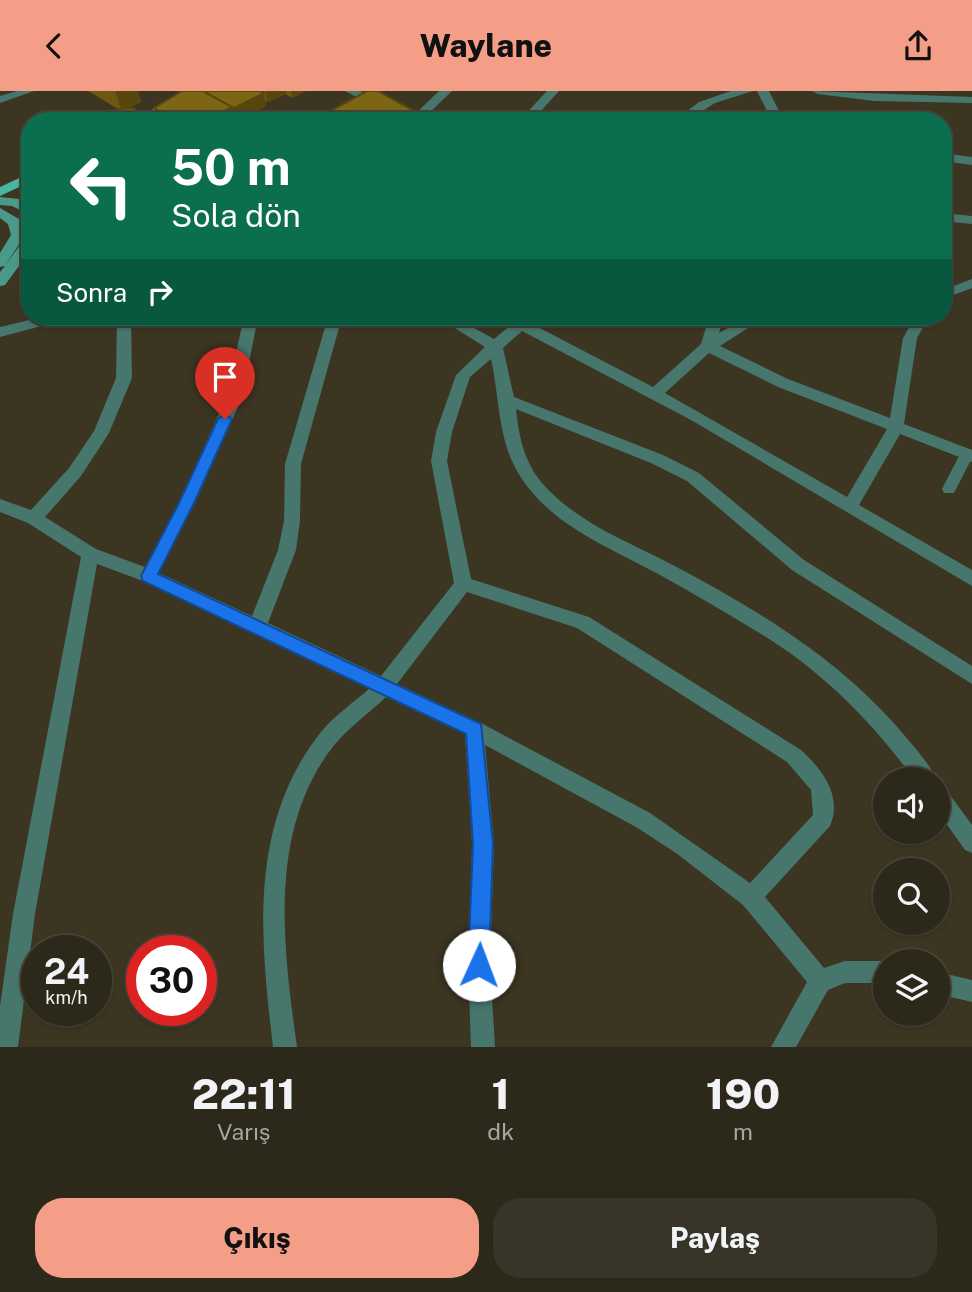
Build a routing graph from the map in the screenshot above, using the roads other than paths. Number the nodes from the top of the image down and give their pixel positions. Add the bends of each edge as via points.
1 (28, 91) edge
2 (351, 91) edge
3 (446, 91) edge
4 (553, 91) edge
5 (747, 91) edge
6 (763, 91) edge
7 (818, 91) edge
8 (186, 92) edge
9 (0, 100) edge
10 (972, 100) edge
11 (373, 101) junction
12 (361, 108) edge
13 (154, 112) edge
14 (395, 112) edge
15 (423, 112) edge
16 (533, 112) edge
17 (690, 112) edge
18 (774, 112) edge
19 (952, 158) edge
20 (972, 161) edge
21 (21, 182) edge
22 (0, 192) edge
23 (0, 201) edge
24 (21, 206) edge
25 (0, 212) edge
26 (952, 218) edge
27 (972, 220) edge
28 (21, 253) edge
29 (0, 263) edge
30 (0, 282) edge
31 (972, 283) edge
32 (952, 291) edge
33 (24, 326) edge
34 (124, 326) edge
35 (249, 326) edge
36 (332, 326) edge
37 (459, 326) edge
38 (512, 326) edge
39 (531, 326) edge
40 (714, 326) edge
41 (742, 326) edge
42 (917, 326) edge
43 (0, 332) edge
44 (708, 346) junction
45 (495, 347) junction
46 (654, 394) junction
47 (507, 400) junction
48 (896, 427) junction
49 (970, 455) edge
50 (950, 489) dead end
51 (0, 505) edge
52 (849, 508) junction
53 (34, 518) junction
54 (90, 554) junction
55 (149, 576) junction
56 (972, 579) edge
57 (463, 584) junction
58 (257, 627) junction
59 (972, 676) edge
60 (384, 687) junction
61 (474, 729) junction
62 (916, 767) edge
63 (950, 812) edge
64 (972, 843) edge
65 (751, 897) junction
66 (873, 972) edge
67 (820, 981) junction
68 (950, 986) edge
69 (972, 992) edge
70 (6, 1047) edge
71 (285, 1047) edge
72 (483, 1047) edge
73 (783, 1047) edge

1 - 9 street
2 - 11 street
3 - 15 street
4 - 16 street
5 - 17 street via 719,96
6 - 18 street
7 - 10 street via 874,98
8 - 13 main road
11 - 12 street
11 - 14 street
19 - 20 street
21 - 22 main road
23 - 24 main road
25 - 29 main road via 14,222 18,235
26 - 27 street
28 - 30 main road
31 - 32 street
33 - 43 street
34 - 53 street via 124,378 100,433 75,473
35 - 55 street via 234,398
36 - 58 street via 293,464 287,549
37 - 45 street
38 - 45 street
39 - 46 street
40 - 44 street
41 - 44 street
42 - 48 street via 910,338
44 - 46 street
44 - 48 street via 783,383
45 - 47 street
45 - 57 street via 463,375 439,461
46 - 52 street
47 - 59 street via 693,477 798,565
47 - 62 street via 509,433 519,459 538,491 554,506 807,655 876,720
48 - 49 street
48 - 52 street
49 - 50 lane
51 - 53 street
52 - 56 street
53 - 54 street
54 - 55 street
54 - 70 street via 24,914
55 - 58 street
57 - 60 street
57 - 65 street via 583,622 794,756 813,773 822,788 822,819
58 - 60 street
60 - 61 street
60 - 71 street via 329,737 295,789 286,815 272,935
61 - 65 street via 643,820
61 - 72 street via 483,844 479,965
63 - 64 street
65 - 67 street
66 - 67 street via 845,972
67 - 73 street
68 - 69 street

